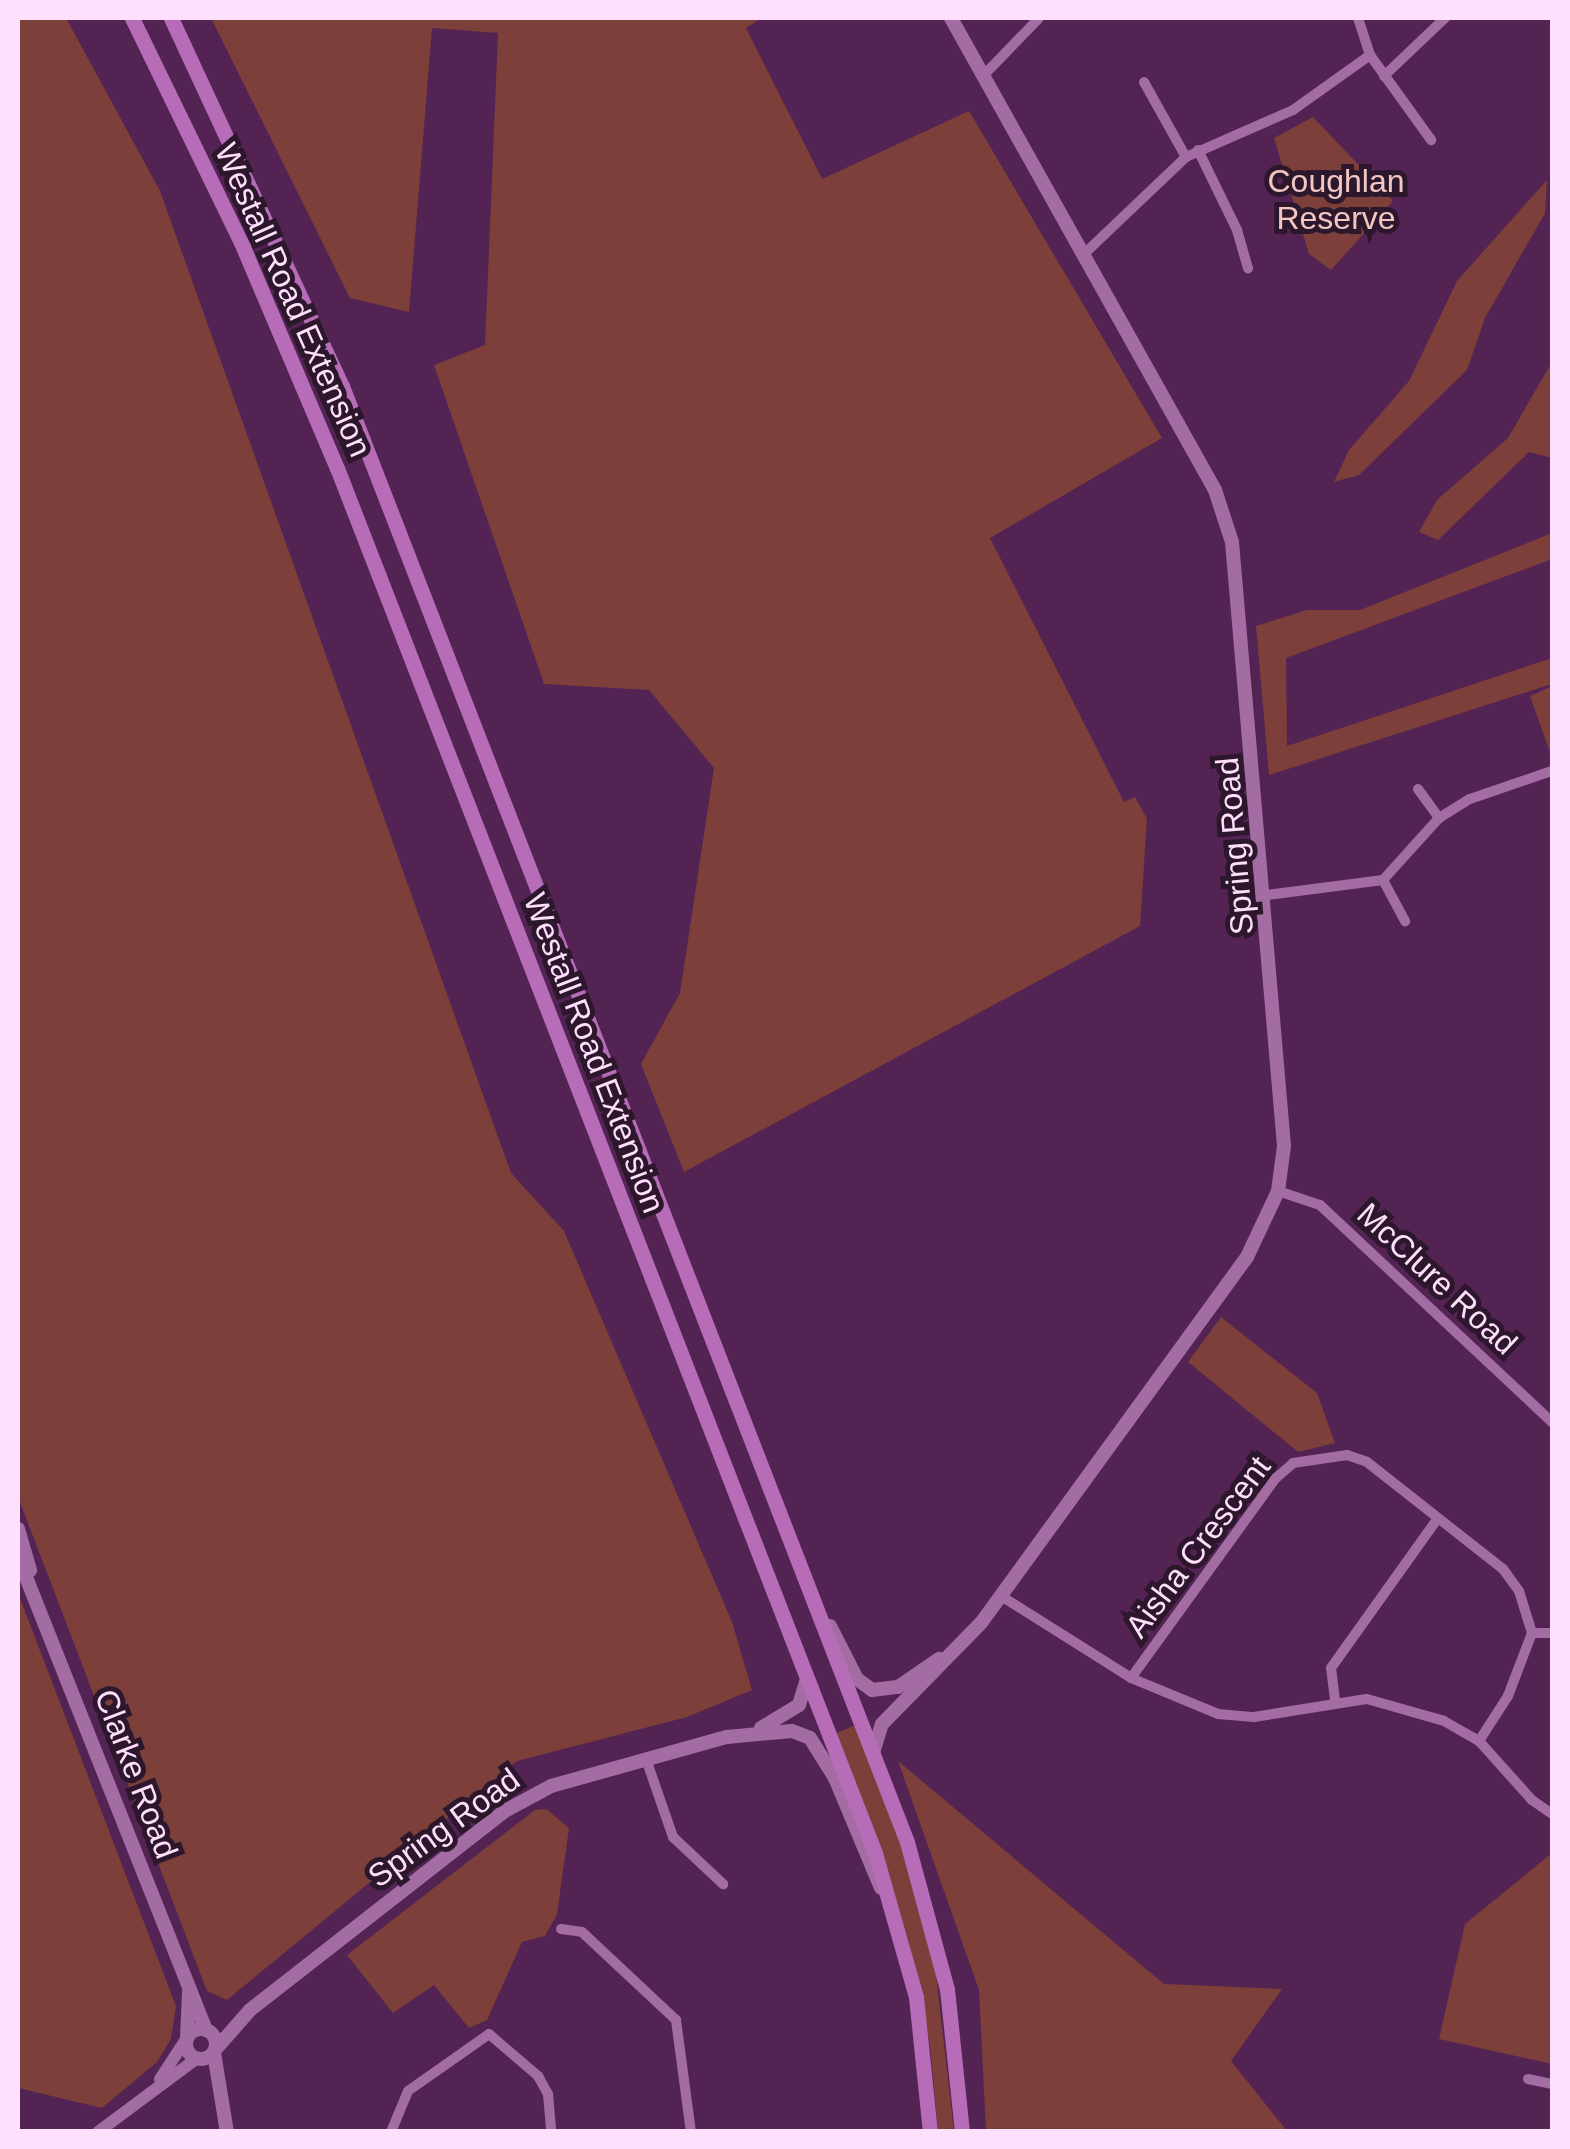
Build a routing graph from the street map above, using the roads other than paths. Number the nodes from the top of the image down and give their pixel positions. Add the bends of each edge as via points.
1 (132, 18) edge
2 (171, 18) edge
3 (952, 18) edge
4 (1039, 18) edge
5 (1358, 18) edge
6 (1445, 18) edge
7 (1370, 55) junction
8 (984, 74) junction
9 (1384, 76) junction
10 (1144, 82) dead end
11 (1432, 140) dead end
12 (1198, 150) junction
13 (1186, 158) junction
14 (1084, 254) junction
15 (1248, 268) dead end
16 (1552, 771) edge
17 (1418, 789) dead end
18 (1439, 818) junction
19 (1384, 880) junction
20 (1267, 894) junction
21 (1405, 920) dead end
22 (1278, 1191) junction
23 (1552, 1422) edge
24 (1438, 1518) junction
25 (18, 1530) edge
26 (18, 1556) edge
27 (802, 1570) junction
28 (31, 1576) junction
29 (1001, 1596) junction
30 (1532, 1633) junction
31 (1552, 1633) edge
32 (964, 1642) junction
33 (807, 1678) junction
34 (1131, 1678) junction
35 (1335, 1700) junction
36 (756, 1731) junction
37 (1479, 1740) junction
38 (874, 1753) junction
39 (646, 1759) junction
40 (1552, 1814) edge
41 (723, 1884) dead end
42 (895, 1912) junction
43 (562, 1929) dead end
44 (189, 1992) junction
45 (250, 2010) junction
46 (207, 2030) junction
47 (186, 2040) junction
48 (214, 2052) junction
49 (197, 2059) junction
50 (1528, 2078) dead end
51 (1552, 2084) edge
52 (156, 2085) junction
53 (219, 2092) junction
54 (98, 2132) edge
55 (227, 2132) edge
56 (391, 2132) edge
57 (551, 2132) edge
58 (690, 2132) edge
59 (930, 2132) edge
60 (962, 2132) edge

1 - 33 highway, Westall Road Extension via 244,247 337,468
2 - 27 highway, Westall Road Extension via 342,386
3 - 8 main road, Spring Road
4 - 8 street
5 - 7 street
6 - 9 street
7 - 9 street
7 - 12 street via 1293,110
8 - 14 main road, Spring Road
9 - 11 street
10 - 13 street
12 - 13 street
12 - 15 street via 1238,230
13 - 14 street
14 - 20 main road, Spring Road via 1215,490 1232,542
16 - 18 street via 1470,799
17 - 18 street
18 - 19 street
19 - 20 street
19 - 21 street
20 - 22 main road, Spring Road via 1284,1117
22 - 23 street, McClure Road via 1320,1205
22 - 29 main road, Spring Road via 1247,1257
24 - 30 street, Aisha Crescent via 1502,1569 1518,1591
24 - 34 street, Aisha Crescent via 1367,1462 1319,1455 1294,1463 1276,1478
24 - 35 street via 1331,1668
25 - 28 main road, Clarke Road
26 - 28 main road, Clarke Road
27 - 32 main road, Spring Road via 850,1668 872,1690 898,1686
27 - 38 highway, Westall Road Extension
28 - 44 main road, Clarke Road
29 - 32 main road, Spring Road
29 - 34 street
30 - 31 street
30 - 37 street via 1508,1696
32 - 38 main road, Spring Road via 882,1724
33 - 36 main road, Spring Road via 794,1710
33 - 42 highway, Westall Road Extension
34 - 35 street via 1218,1714 1284,1714
35 - 37 street via 1405,1706
36 - 39 main road, Spring Road
36 - 42 main road, Spring Road via 805,1734 836,1778
37 - 40 street
38 - 60 highway, Westall Road Extension via 907,1842 947,1988
39 - 41 street via 673,1837
39 - 45 main road, Spring Road via 552,1786 502,1812
42 - 59 highway, Westall Road Extension via 916,1997
43 - 58 street via 582,1932 676,2020
44 - 46 main road, Clarke Road
44 - 47 main road, Clarke Road
45 - 46 main road, Spring Road
45 - 48 main road, Spring Road
46 - 47 main road, Spring Road
46 - 48 main road, Clarke Road
47 - 49 main road
47 - 52 street
48 - 49 main road
48 - 53 main road
49 - 52 street
49 - 53 main road
50 - 51 street
52 - 54 street
53 - 55 main road
56 - 57 street via 408,2091 489,2034 538,2076 548,2094

